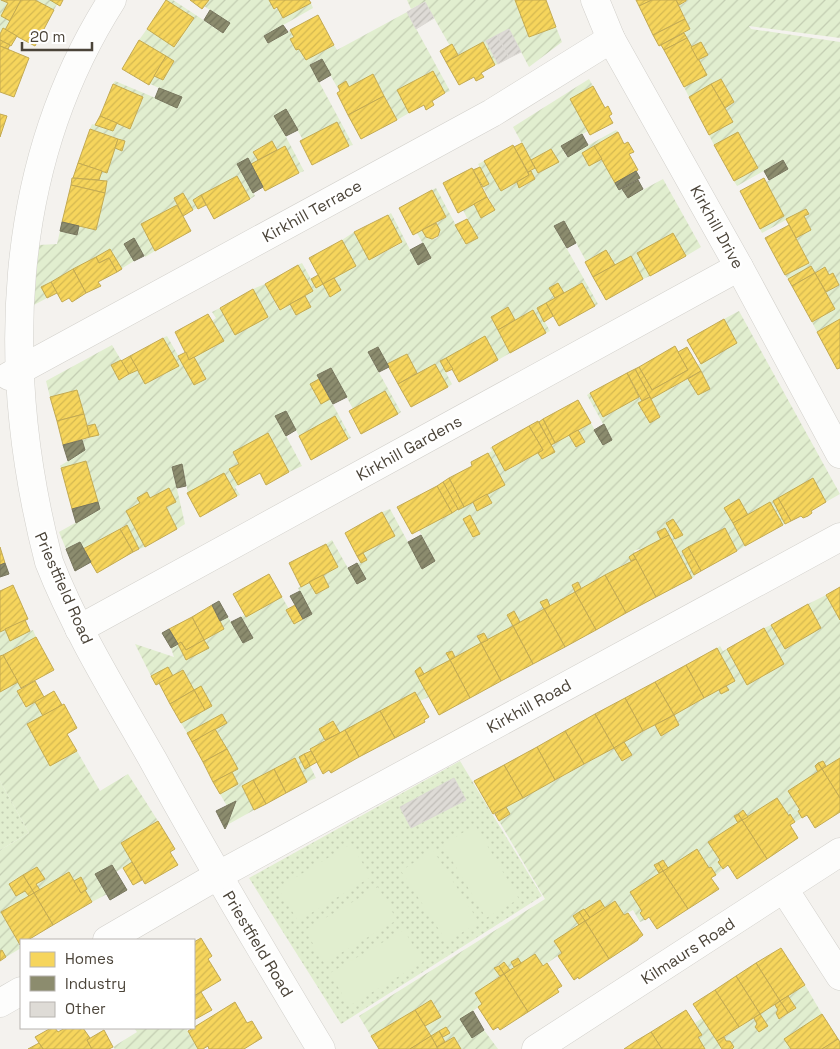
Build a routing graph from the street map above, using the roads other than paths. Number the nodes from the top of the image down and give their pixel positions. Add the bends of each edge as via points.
1 (112, 0) edge
2 (595, 0) edge
3 (611, 39) junction
4 (739, 266) junction
5 (9, 376) junction
6 (840, 454) edge
7 (840, 537) edge
8 (79, 630) junction
9 (840, 852) edge
10 (217, 876) junction
11 (784, 889) junction
12 (109, 939) edge
13 (840, 976) edge
14 (20, 992) edge
15 (0, 1003) edge
16 (321, 1049) edge
17 (536, 1049) edge

1 - 5 street, Priestfield Road via 77,58 46,130 29,183 12,271 8,318
2 - 3 street, Kirkhill Drive
3 - 4 street, Kirkhill Drive
3 - 5 street, Kirkhill Terrace via 492,113
4 - 6 street, Kirkhill Drive
4 - 8 street, Kirkhill Gardens
5 - 8 street, Priestfield Road via 16,438 29,500 49,562
7 - 10 street, Kirkhill Road
8 - 10 street, Priestfield Road
9 - 11 street, Kilmaurs Road
10 - 12 street, Kirkhill Road
10 - 16 street, Priestfield Road
11 - 13 street
11 - 17 street, Kilmaurs Road
14 - 15 street

